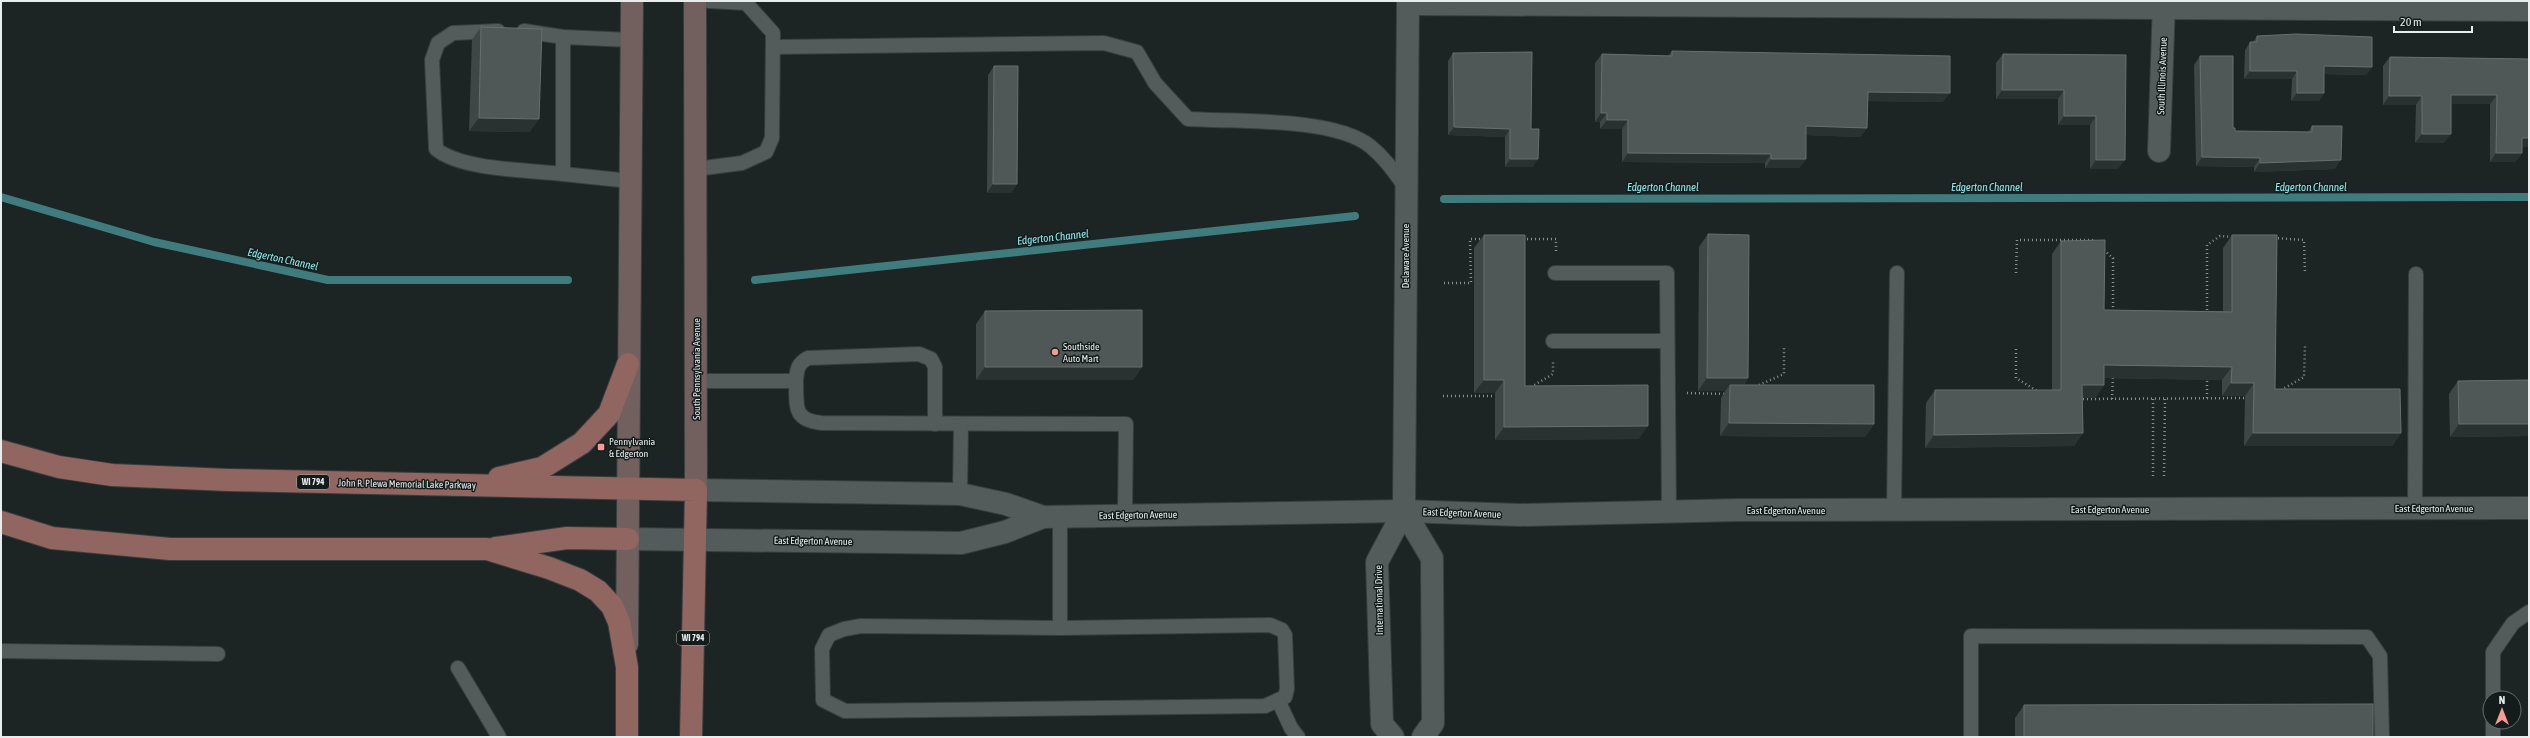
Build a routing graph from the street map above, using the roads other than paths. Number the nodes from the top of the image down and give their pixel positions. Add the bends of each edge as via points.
1 (632, 1) edge
2 (695, 1) edge
3 (709, 1) edge
4 (1408, 2) edge
5 (2164, 5) edge
6 (2529, 10) edge
7 (564, 37) junction
8 (631, 40) junction
9 (773, 47) junction
10 (2159, 151) dead end
11 (696, 169) junction
12 (563, 174) junction
13 (630, 181) junction
14 (1406, 188) junction
15 (1555, 273) dead end
16 (1897, 274) dead end
17 (2416, 274) dead end
18 (1553, 341) dead end
19 (1667, 341) junction
20 (628, 364) junction
21 (696, 381) junction
22 (796, 381) junction
23 (935, 424) junction
24 (961, 424) junction
25 (1, 451) edge
26 (467, 486) junction
27 (628, 489) junction
28 (696, 490) junction
29 (960, 494) junction
30 (2415, 508) junction
31 (2529, 508) edge
32 (1894, 510) junction
33 (1404, 511) junction
34 (1668, 512) junction
35 (1125, 516) junction
36 (1051, 517) junction
37 (1, 522) edge
38 (628, 539) junction
39 (696, 540) junction
40 (487, 549) junction
41 (2529, 612) edge
42 (1060, 628) junction
43 (1, 651) edge
44 (218, 654) dead end
45 (627, 667) junction
46 (458, 668) dead end
47 (2493, 690) edge
48 (1278, 700) junction
49 (499, 737) edge
50 (627, 737) edge
51 (691, 737) edge
52 (1298, 737) edge
53 (1393, 737) edge
54 (1422, 737) edge
55 (1971, 737) edge
56 (2382, 737) edge

1 - 8 main road
2 - 11 main road, South Pennsylvania Avenue
3 - 9 lane via 746,3 773,33
4 - 5 street
4 - 14 street, Delaware Avenue
5 - 6 street
5 - 10 street, South Illinois Avenue
7 - 8 lane
7 - 12 lane
7 - 12 lane via 528,31 453,33 438,43 432,60 436,149 445,157 466,163
8 - 13 main road
9 - 11 lane via 772,138 766,152 742,163
9 - 14 lane via 1104,43 1137,52 1155,83 1188,119 1315,126 1347,134 1369,146 1388,163
11 - 21 main road, South Pennsylvania Avenue
12 - 13 lane
13 - 20 main road
14 - 33 street, Delaware Avenue
15 - 19 lane via 1667,274
16 - 32 lane
17 - 30 lane
18 - 19 lane
19 - 34 lane
20 - 26 main road via 609,414 582,443 542,468
20 - 27 main road
21 - 22 lane
21 - 28 main road, South Pennsylvania Avenue
22 - 23 lane via 797,408 801,418 809,422
22 - 23 lane via 800,362 808,358 919,354 930,359 935,367
23 - 24 lane
24 - 29 lane
24 - 35 lane via 1126,424
25 - 26 main road, John R. Plewa Memorial Lake Parkway / WI 794 via 59,467 112,475
26 - 27 main road, John R. Plewa Memorial Lake Parkway / WI 794
27 - 28 main road, John R. Plewa Memorial Lake Parkway / WI 794
27 - 38 main road
28 - 29 street, East Edgerton Avenue
28 - 39 main road, South Pennsylvania Avenue / WI 794
29 - 36 street, East Edgerton Avenue
30 - 31 street, East Edgerton Avenue
30 - 32 street, East Edgerton Avenue
32 - 34 street, East Edgerton Avenue
33 - 34 street, East Edgerton Avenue via 1520,515
33 - 35 street, East Edgerton Avenue
33 - 53 street, International Drive via 1377,562 1382,724
33 - 54 street via 1432,558 1433,723
35 - 36 street, East Edgerton Avenue
36 - 39 street, East Edgerton Avenue via 961,543
36 - 42 lane
37 - 40 main road via 52,538 170,549
38 - 39 street, East Edgerton Avenue
38 - 40 main road via 567,538
38 - 45 main road
39 - 51 main road, South Pennsylvania Avenue / WI 794
40 - 45 main road via 549,568 580,580 598,591 612,606 619,622
41 - 47 lane via 2513,623 2493,652
42 - 48 lane via 1270,625 1282,630 1286,635 1287,689 1285,697
42 - 48 lane via 860,626 844,629 829,635 822,649 823,700 846,711 1265,706
43 - 44 lane
45 - 50 main road
46 - 49 lane
48 - 52 lane
55 - 56 lane via 1971,636 2367,637 2380,656

